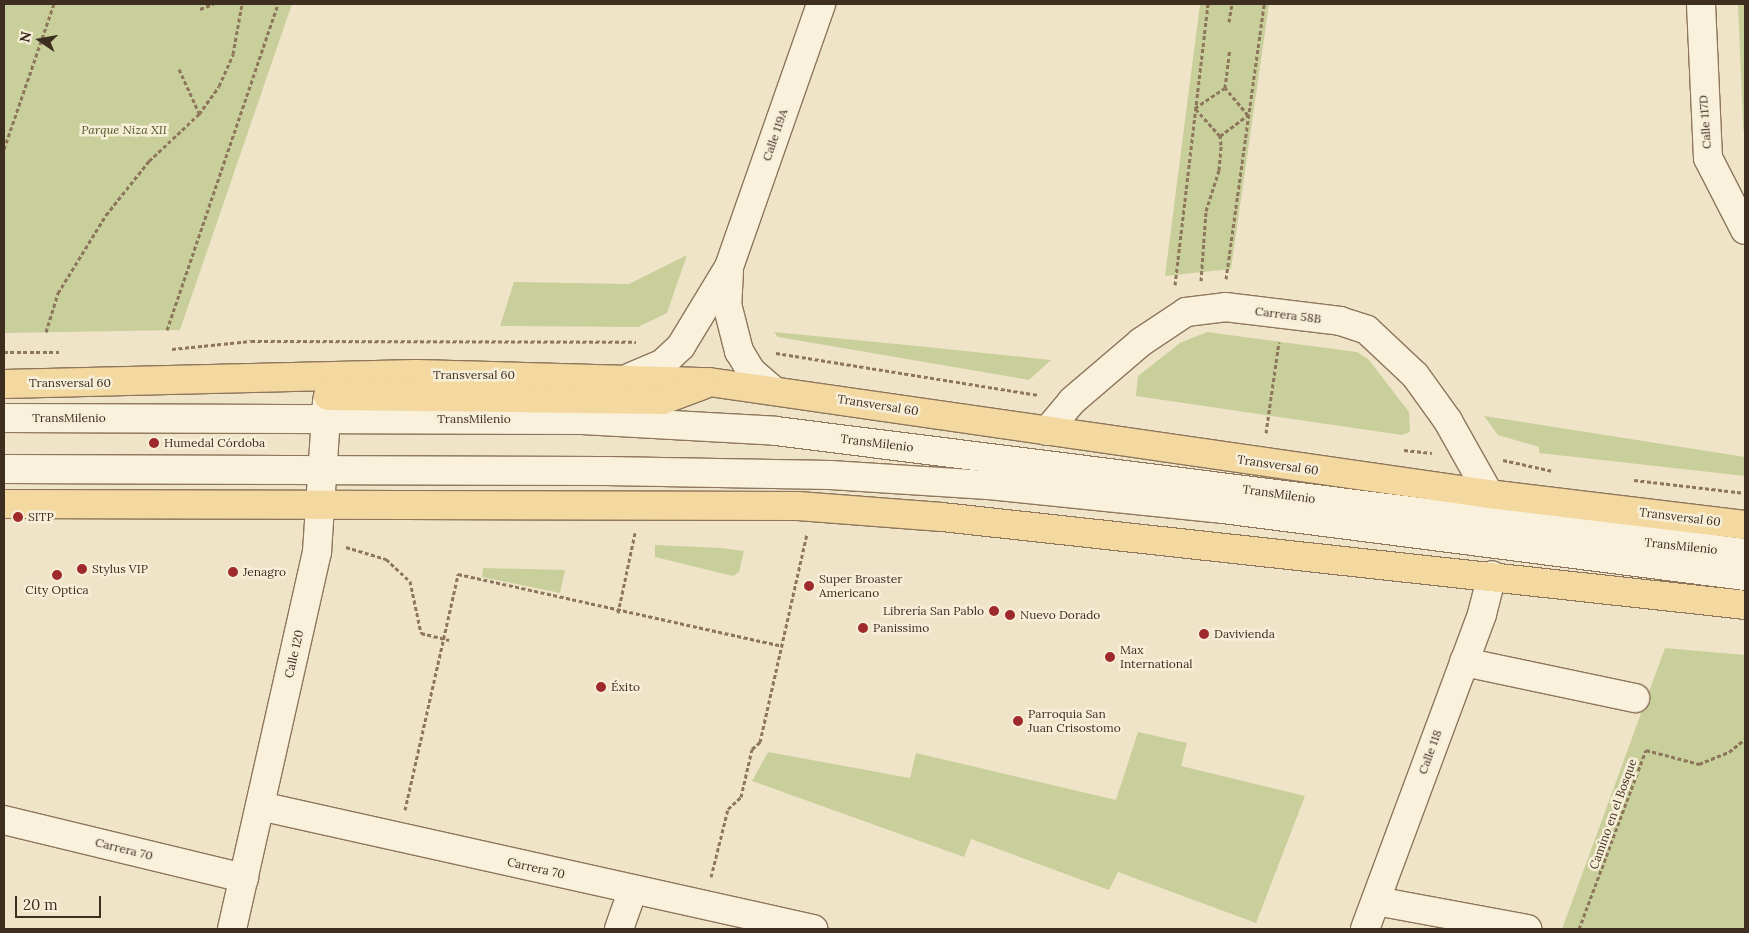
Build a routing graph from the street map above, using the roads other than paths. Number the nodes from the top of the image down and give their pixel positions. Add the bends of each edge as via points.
1 (821, 4) edge
2 (1701, 4) edge
3 (1745, 230) edge
4 (729, 267) junction
5 (631, 377) junction
6 (709, 382) junction
7 (4, 384) edge
8 (772, 389) junction
9 (328, 396) junction
10 (4, 418) edge
11 (1047, 431) junction
12 (4, 469) edge
13 (323, 470) junction
14 (506, 471) junction
15 (1489, 494) junction
16 (321, 503) junction
17 (4, 504) edge
18 (596, 505) junction
19 (1745, 525) edge
20 (1745, 553) edge
21 (1492, 575) junction
22 (1745, 576) edge
23 (1745, 604) edge
24 (1464, 662) junction
25 (1635, 698) dead end
26 (260, 806) junction
27 (4, 820) edge
28 (244, 878) junction
29 (633, 889) junction
30 (1376, 901) junction
31 (232, 929) edge
32 (619, 929) edge
33 (813, 929) edge
34 (1365, 929) edge
35 (1526, 929) edge

1 - 4 street, Calle 119A
2 - 3 street, Calle 117D via 1708,158
4 - 5 street, Calle 119A via 681,346 662,364
4 - 8 street, Calle 119A via 727,304 739,351 751,372
5 - 6 main road, Transversal 60
5 - 9 main road, Transversal 60
6 - 8 main road, Transversal 60
6 - 9 main road via 662,400
7 - 9 main road, Transversal 60
8 - 11 main road, Transversal 60
9 - 10 street, TransMilenio
9 - 13 street, Calle 120
9 - 20 street, TransMilenio via 582,420 776,431
11 - 15 main road, Transversal 60
11 - 15 street, Carrera 58B via 1072,401 1141,342 1186,312 1225,307 1340,321 1367,330 1415,375 1448,421
12 - 13 street, TransMilenio
13 - 14 street, TransMilenio
13 - 16 street, Calle 120
14 - 18 street
14 - 22 street, TransMilenio via 830,475 988,485 1214,508
15 - 19 main road, Transversal 60
16 - 17 main road
16 - 18 main road
16 - 26 street, Calle 120 via 318,552
18 - 21 main road via 798,506 942,517
21 - 23 main road
21 - 24 street, Calle 118
24 - 25 street
24 - 30 street, Calle 118
26 - 28 street, Calle 120
26 - 29 street, Carrera 70
27 - 28 street, Carrera 70
28 - 31 street, Calle 120
29 - 32 street
29 - 33 street, Carrera 70
30 - 34 street, Calle 118
30 - 35 street

